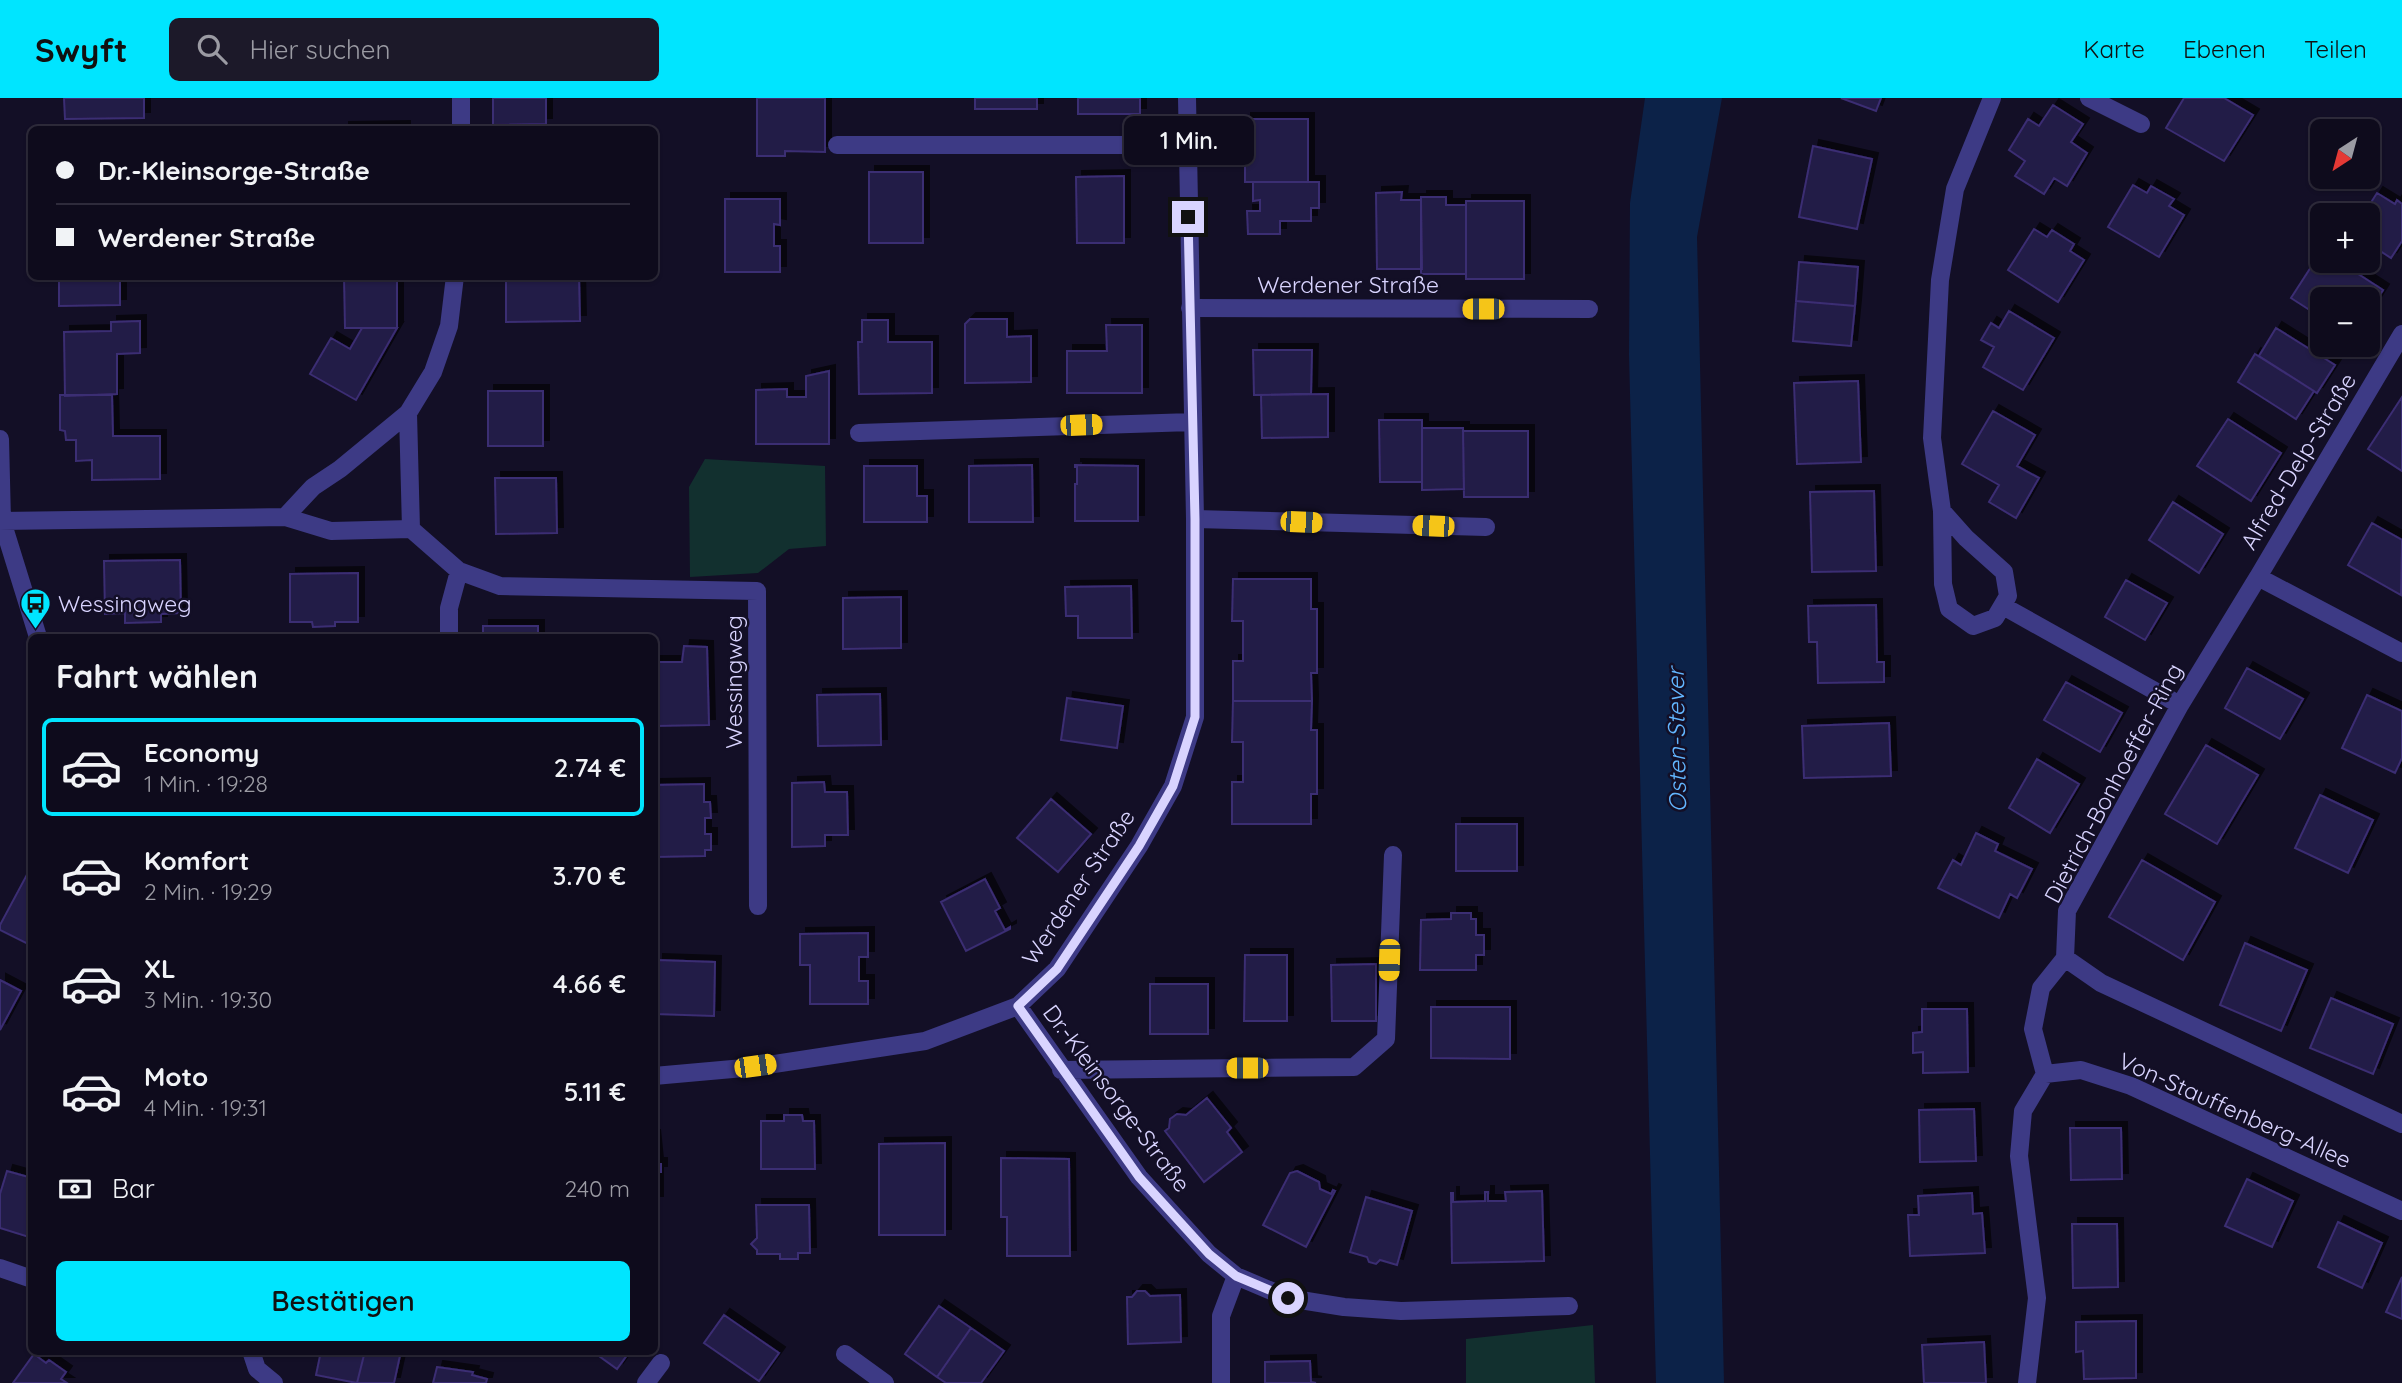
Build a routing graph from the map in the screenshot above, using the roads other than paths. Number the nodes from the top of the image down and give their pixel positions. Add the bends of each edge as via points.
1 (461, 98) edge
2 (1187, 98) edge
3 (1993, 98) edge
4 (2089, 98) edge
5 (2141, 124) dead end
6 (461, 126) edge
7 (837, 145) dead end
8 (1187, 145) junction
9 (455, 280) edge
10 (1190, 308) junction
11 (1589, 310) dead end
12 (2402, 334) edge
13 (408, 413) junction
14 (1192, 422) junction
15 (859, 433) dead end
16 (0, 439) edge
17 (1942, 511) junction
18 (285, 517) junction
19 (1195, 519) junction
20 (1, 521) edge
21 (1486, 527) dead end
22 (411, 529) junction
23 (458, 571) junction
24 (2258, 576) junction
25 (2003, 606) junction
26 (37, 634) edge
27 (449, 634) edge
28 (2402, 653) edge
29 (2180, 705) junction
30 (1392, 855) dead end
31 (758, 906) dead end
32 (2065, 958) junction
33 (1018, 1006) junction
34 (1061, 1070) junction
35 (2045, 1074) junction
36 (658, 1076) edge
37 (2402, 1124) edge
38 (2402, 1211) edge
39 (0, 1268) edge
40 (1236, 1276) junction
41 (28, 1278) edge
42 (1569, 1307) dead end
43 (845, 1354) dead end
44 (251, 1355) edge
45 (661, 1363) dead end
46 (252, 1376) edge
47 (274, 1383) edge
48 (646, 1383) edge
49 (885, 1383) edge
50 (1221, 1383) edge
51 (2027, 1383) edge

1 - 6 street
2 - 8 street, Werdener Straße
3 - 17 street via 1955,189 1940,280 1933,438
4 - 5 street
7 - 8 street
8 - 10 street, Werdener Straße
9 - 13 street via 445,338 433,372
10 - 11 street, Werdener Straße
10 - 14 street, Werdener Straße
12 - 24 street, Alfred-Delp-Straße
13 - 18 street via 313,487
13 - 22 street
14 - 15 street
14 - 19 street, Werdener Straße
16 - 20 street
17 - 25 street via 2004,572 2008,596
17 - 25 street via 1943,584 1949,609 1973,626 1995,618
18 - 20 street
18 - 22 street via 331,531
19 - 21 street
19 - 33 street, Werdener Straße via 1195,717 1173,786 1057,969
20 - 26 street
22 - 23 street, Wessingweg
23 - 27 street via 449,608
23 - 31 street, Wessingweg via 500,586 757,591
24 - 28 street
24 - 29 street, Dietrich-Bonhoeffer-Ring
25 - 29 street
29 - 32 street, Dietrich-Bonhoeffer-Ring via 2067,911
30 - 34 street via 1386,1039 1354,1067
32 - 35 street via 2041,988 2033,1029
32 - 37 street via 2101,983
33 - 34 street, Dr.-Kleinsorge-Straße
33 - 36 street, Werdener Straße via 925,1041
34 - 40 street, Dr.-Kleinsorge-Straße via 1139,1177 1209,1254
35 - 38 street, Von-Stauffenberg-Allee via 2081,1070 2131,1086
35 - 51 street via 2023,1111 2018,1156 2037,1298
39 - 41 street
40 - 42 street, Dr.-Kleinsorge-Straße via 1288,1298 1344,1307 1401,1311
40 - 50 street via 1221,1316
43 - 49 street
44 - 46 street
45 - 48 street
46 - 47 street

